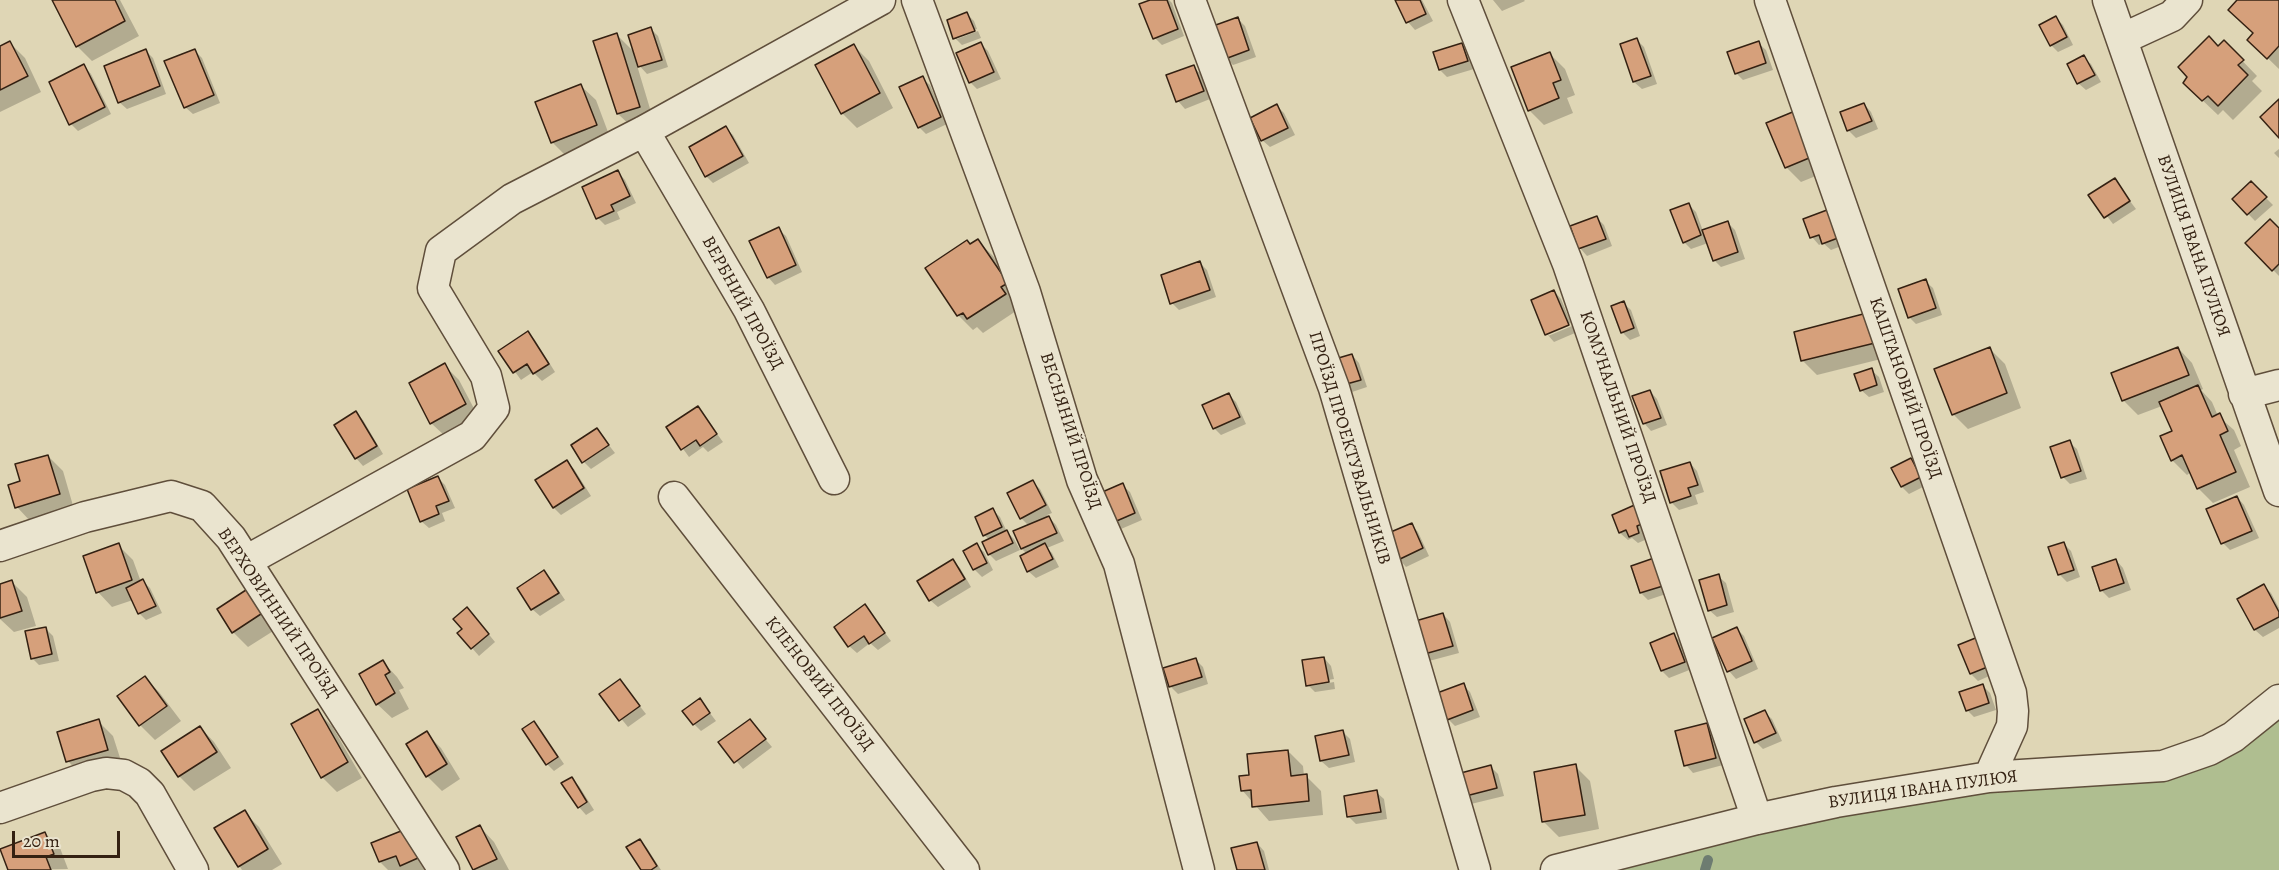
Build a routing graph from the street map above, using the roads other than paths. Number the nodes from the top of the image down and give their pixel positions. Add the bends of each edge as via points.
1 (880, 0) edge
2 (917, 0) edge
3 (1190, 0) edge
4 (1463, 0) edge
5 (1770, 0) edge
6 (2108, 0) edge
7 (2187, 0) edge
8 (2122, 39) junction
9 (644, 131) junction
10 (2279, 385) edge
11 (2244, 394) junction
12 (834, 479) dead end
13 (2279, 491) edge
14 (674, 497) dead end
15 (0, 546) edge
16 (246, 561) junction
17 (2279, 700) edge
18 (1989, 777) junction
19 (0, 808) edge
20 (1757, 819) junction
21 (193, 870) edge
22 (444, 870) edge
23 (964, 870) edge
24 (1199, 870) edge
25 (1475, 870) edge
26 (1556, 870) edge

1 - 9 street
2 - 24 street, ВЕСНЯНИЙ ПРОЇЗД via 1025,292 1082,480 1119,564
3 - 25 street, ПРОЇЗД ПРОЕКТУВАЛЬНИКІВ via 1334,388
4 - 20 street, КОМУНАЛЬНИЙ ПРОЇЗД via 1568,264
5 - 18 street, КАШТАНОВИЙ ПРОЇЗД via 2011,693 2012,726
6 - 8 street, ВУЛИЦЯ ІВАНА ПУЛЮЯ
7 - 8 street via 2172,16
8 - 11 street, ВУЛИЦЯ ІВАНА ПУЛЮЯ
9 - 12 street, ВЕРБНИЙ ПРОЇЗД via 750,310
9 - 16 street via 512,199 441,251 433,288 486,376 494,408 472,436
10 - 11 street
11 - 13 street, ВУЛИЦЯ ІВАНА ПУЛЮЯ
14 - 23 street, КЛЕНОВИЙ ПРОЇЗД
15 - 16 street, ВЕРХОВИННИЙ ПРОЇЗД via 86,517 171,496 202,506
16 - 22 street, ВЕРХОВИННИЙ ПРОЇЗД
17 - 18 street, ВУЛИЦЯ ІВАНА ПУЛЮЯ via 2233,737 2210,750 2163,766
18 - 20 street, ВУЛИЦЯ ІВАНА ПУЛЮЯ
19 - 21 street via 91,776 124,775 150,794
20 - 26 street, ВУЛИЦЯ ІВАНА ПУЛЮЯ

